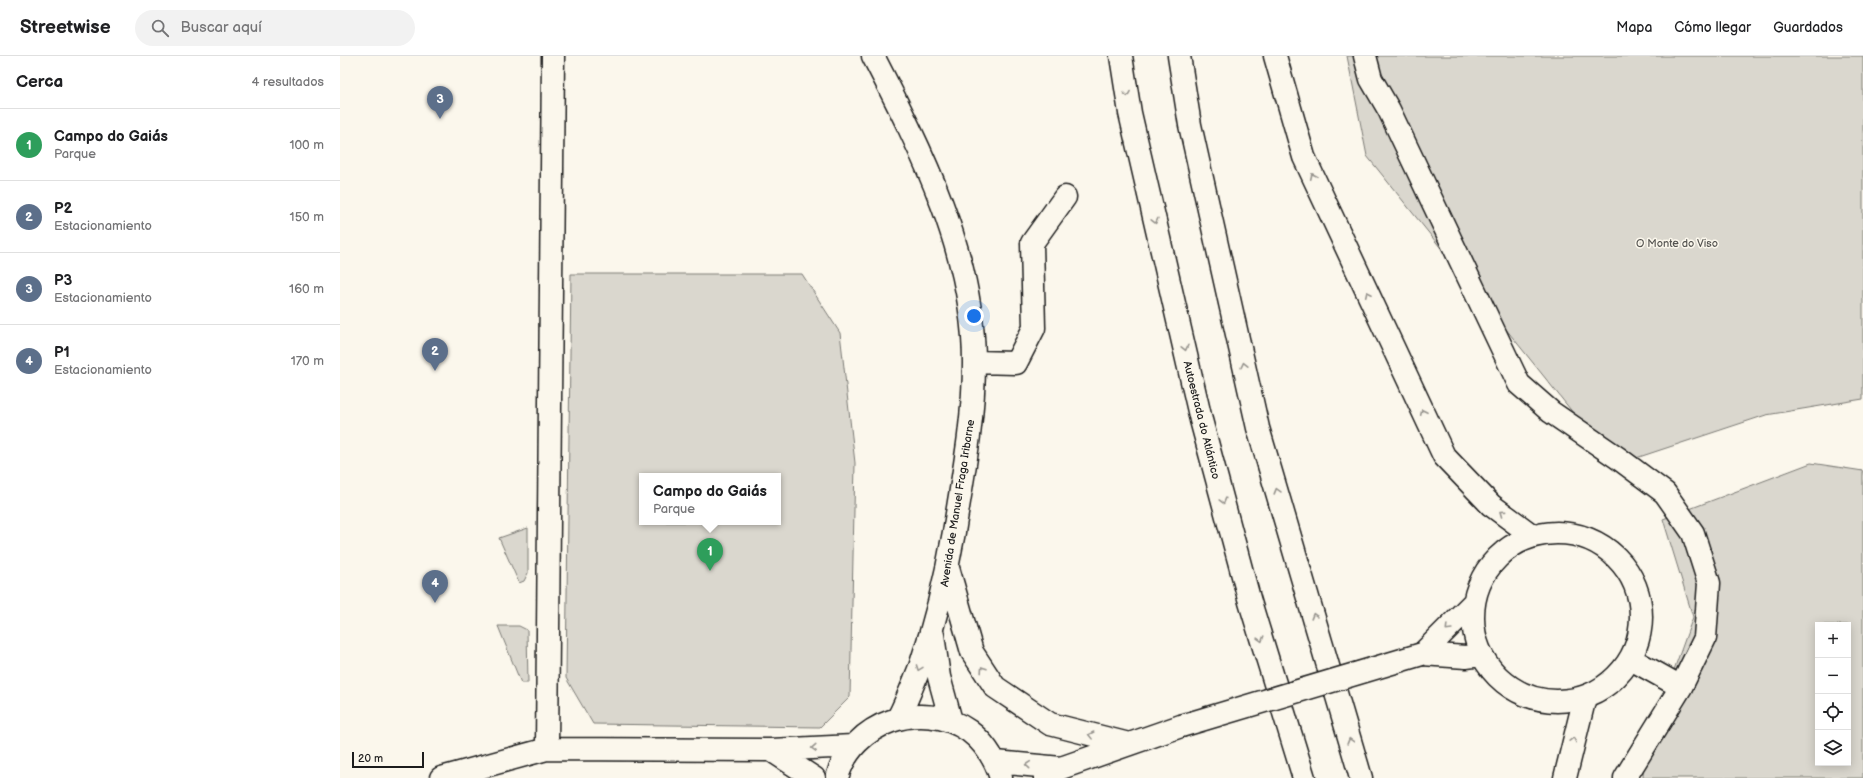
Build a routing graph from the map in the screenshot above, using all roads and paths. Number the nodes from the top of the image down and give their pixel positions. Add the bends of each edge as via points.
1 (554, 56) edge
2 (873, 56) edge
3 (1121, 56) edge
4 (1179, 56) edge
5 (1274, 56) edge
6 (1365, 56) edge
7 (1065, 197) dead end
8 (974, 362) junction
9 (1534, 536) junction
10 (948, 567) junction
11 (1474, 603) junction
12 (932, 631) junction
13 (1422, 654) junction
14 (1481, 655) junction
15 (1631, 659) junction
16 (1681, 687) junction
17 (1585, 697) junction
18 (898, 718) junction
19 (951, 721) junction
20 (1129, 744) junction
21 (853, 746) junction
22 (547, 749) junction
23 (771, 750) junction
24 (999, 770) edge
25 (1053, 773) edge
26 (441, 778) edge
27 (814, 778) edge
28 (837, 778) edge
29 (1304, 778) edge
30 (1361, 778) edge
31 (1565, 778) edge
32 (1625, 778) edge

1 - 22 main road
2 - 8 main road, Avenida de Manuel Fraga Iribarne via 898,104 940,198 958,256 970,310
3 -> 29 main road, Autoestrada do Atlántico via 1130,112 1201,420 1250,602
30 -> 4 main road via 1258,428 1190,125
9 -> 5 main road via 1491,505 1444,456 1304,157
6 - 16 main road via 1372,79 1519,384 1551,412 1665,493 1693,533 1709,583 1706,638
7 - 8 main road via 1032,243 1034,328 1016,363
8 - 10 main road, Avenida de Manuel Fraga Iribarne via 968,446
9 - 11 main road via 1512,545 1494,561 1480,580
9 - 15 main road via 1562,533 1590,539 1614,554 1632,577 1641,603 1641,632
10 - 12 main road, Avenida de Manuel Fraga Iribarne
20 -> 10 main road via 1050,724 995,686 972,652
11 -> 13 main road
11 - 14 main road via 1473,629
12 -> 18 main road, Avenida de Manuel Fraga Iribarne via 907,702
12 - 19 main road, Avenida de Manuel Fraga Iribarne via 939,676
13 - 14 main road via 1466,657
13 - 20 main road, bridge
14 - 17 main road via 1495,675 1514,690 1537,699 1561,702
15 - 16 main road
15 - 17 main road via 1619,675 1603,688
16 - 32 main road
31 -> 17 main road
18 - 19 main road via 925,715
18 - 21 main road via 874,728
19 - 24 main road via 969,731 984,745
20 - 25 main road
21 -> 23 main road
21 - 28 main road
22 - 23 main road
22 - 26 main road
23 - 27 main road
25 -> 24 main road

